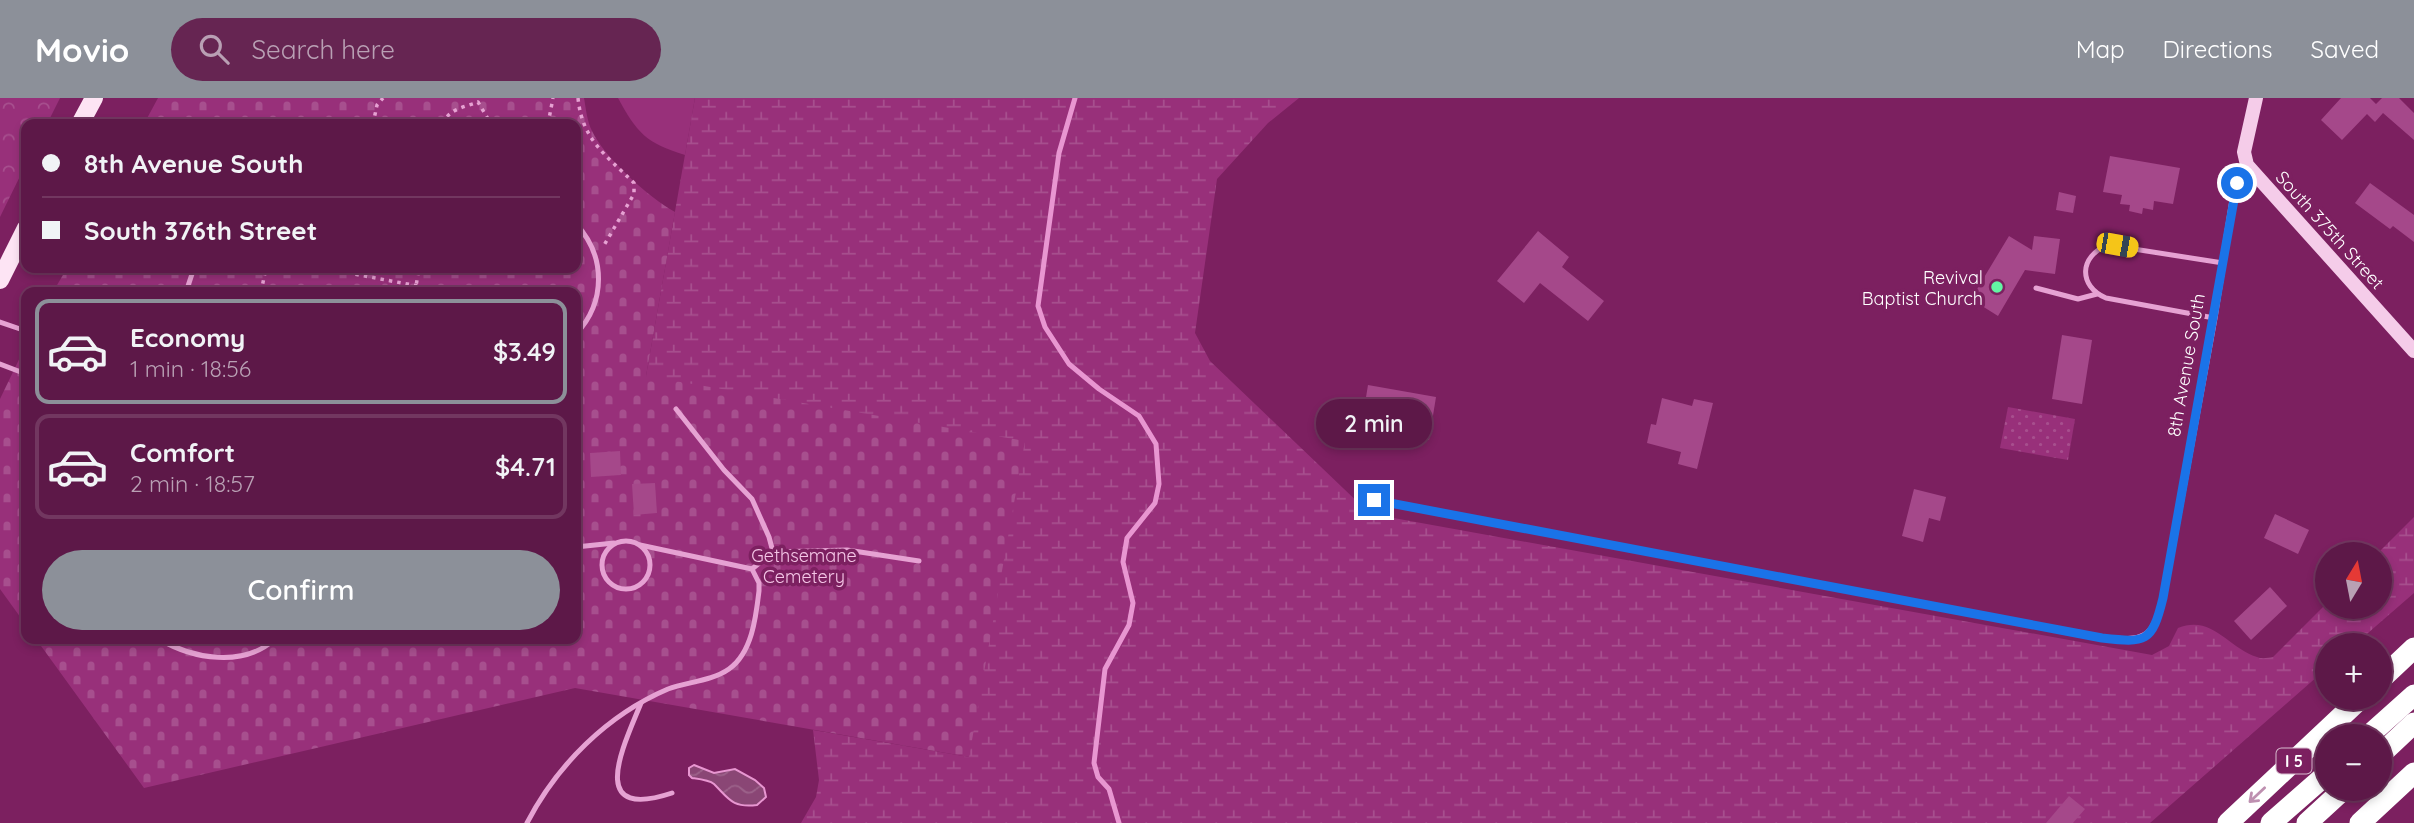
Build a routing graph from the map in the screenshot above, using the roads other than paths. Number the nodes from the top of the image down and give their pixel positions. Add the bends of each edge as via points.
1 (94, 98) edge
2 (2256, 98) edge
3 (83, 119) edge
4 (2246, 165) junction
5 (581, 230) edge
6 (21, 238) edge
7 (2223, 263) junction
8 (0, 280) edge
9 (2036, 288) dead end
10 (2097, 294) junction
11 (2214, 318) junction
12 (0, 322) edge
13 (581, 328) edge
14 (21, 329) edge
15 (2414, 351) edge
16 (0, 364) edge
17 (21, 371) edge
18 (676, 409) dead end
19 (1374, 500) dead end
20 (616, 543) junction
21 (640, 545) junction
22 (581, 546) edge
23 (773, 552) junction
24 (919, 561) dead end
25 (752, 569) junction
26 (169, 644) edge
27 (267, 644) edge
28 (2414, 648) edge
29 (2392, 669) edge
30 (2414, 695) edge
31 (642, 703) junction
32 (2348, 710) edge
33 (2414, 723) edge
34 (2382, 724) edge
35 (2392, 744) edge
36 (2414, 772) edge
37 (2315, 784) edge
38 (672, 793) dead end
39 (2331, 801) edge
40 (527, 823) edge
41 (2228, 823) edge
42 (2272, 823) edge
43 (2308, 823) edge
44 (2360, 823) edge

1 - 3 main road
2 - 4 street, 8th Avenue South via 2244,152
4 - 7 street, 8th Avenue South via 2235,187
4 - 15 street, South 375th Street
5 - 13 lane via 597,258 598,288 589,319
6 - 8 main road
7 - 10 lane via 2108,245 2087,262 2086,280
7 - 11 street, 8th Avenue South
9 - 10 lane via 2078,299
10 - 11 lane
11 - 19 street, 8th Avenue South via 2163,598 2157,621 2146,637 2102,638
12 - 14 lane
16 - 17 lane
18 - 23 lane via 746,491
20 - 21 lane
20 - 21 lane via 606,551 601,569 607,581 623,589 641,584 649,574 650,561
20 - 22 lane
21 - 25 lane
23 - 24 lane via 847,550
23 - 25 lane
25 - 31 lane via 759,583 758,603 751,635 735,663 722,673 677,686
26 - 27 lane via 221,657 255,652
28 - 29 highway
30 - 34 highway
31 - 38 lane via 617,765 618,783 632,799 653,800
31 - 40 lane via 587,741 548,787
32 -> 41 highway, I 5
33 - 35 highway
36 - 44 highway
37 - 42 highway, I 5
39 - 43 highway

